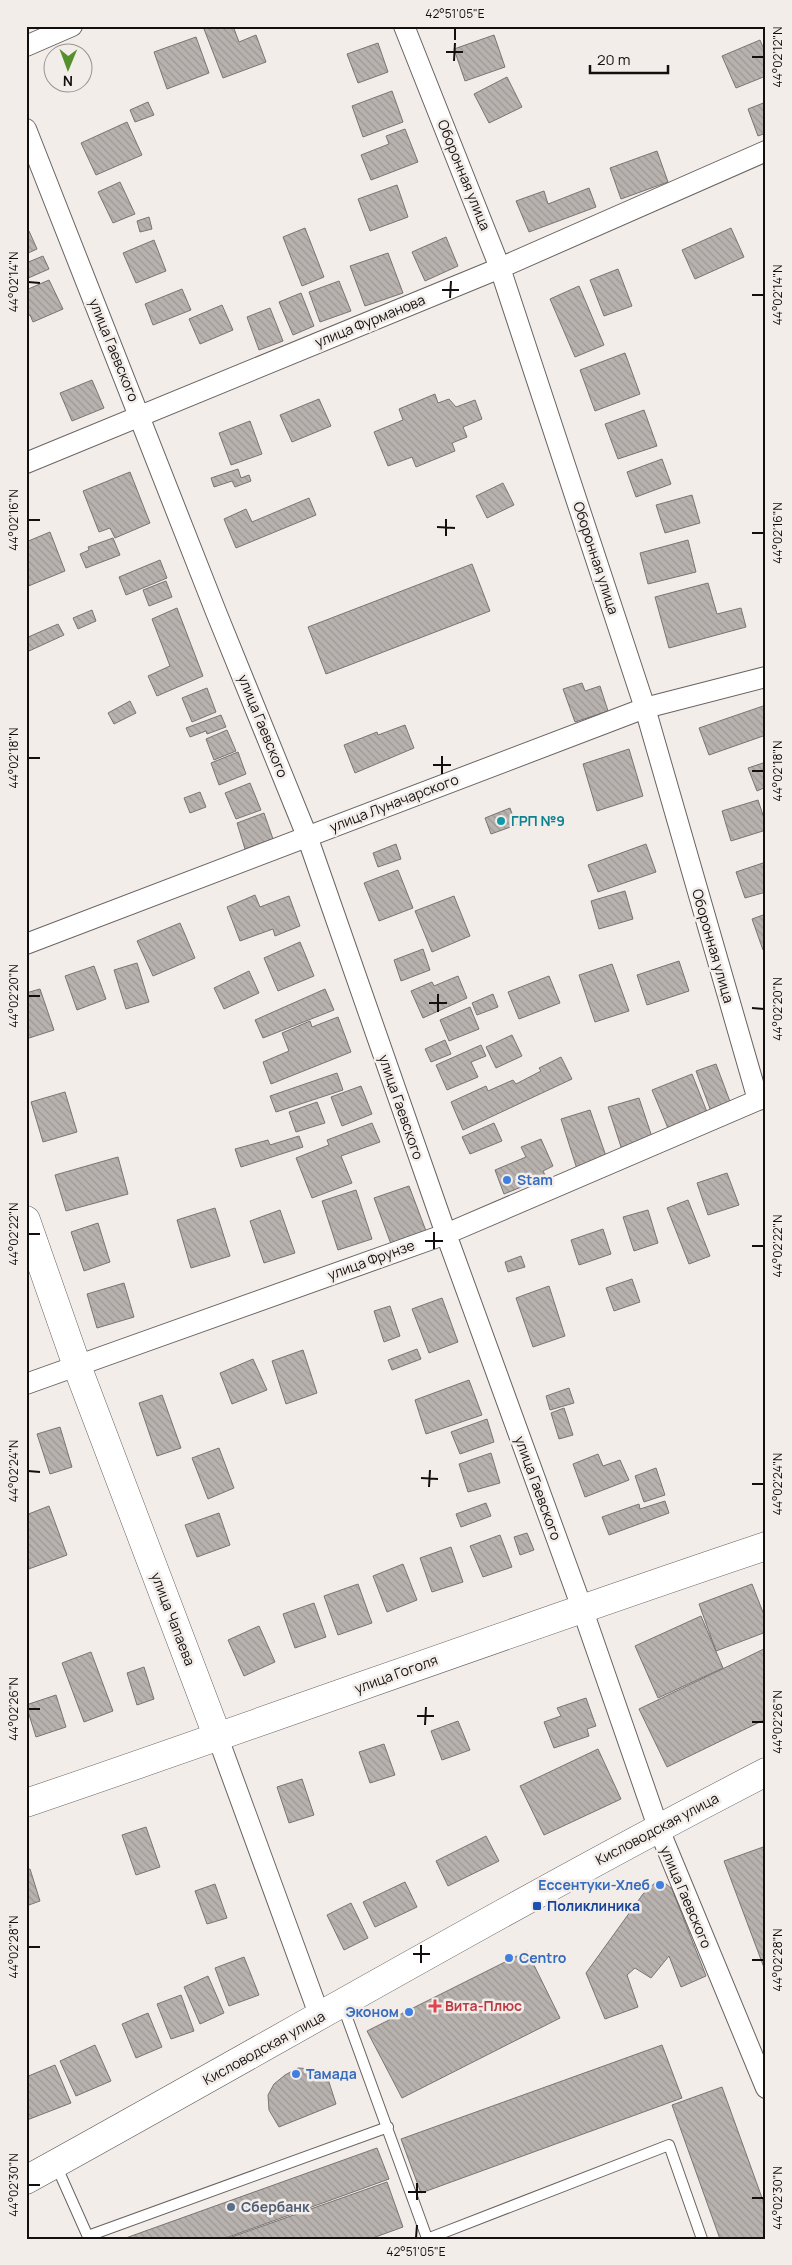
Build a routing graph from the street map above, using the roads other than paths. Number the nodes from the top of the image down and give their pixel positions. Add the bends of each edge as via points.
1 (72, 26) edge
2 (404, 26) edge
3 (26, 46) edge
4 (26, 129) edge
5 (766, 151) edge
6 (500, 268) junction
7 (140, 416) junction
8 (26, 463) edge
9 (766, 676) edge
10 (645, 708) junction
11 (307, 836) junction
12 (26, 944) edge
13 (762, 1099) edge
14 (26, 1220) edge
15 (446, 1234) junction
16 (77, 1366) junction
17 (26, 1384) edge
18 (766, 1546) edge
19 (582, 1608) junction
20 (218, 1738) junction
21 (766, 1772) edge
22 (26, 1803) edge
23 (658, 1828) junction
24 (331, 2011) junction
25 (766, 2088) edge
26 (388, 2127) junction
27 (56, 2164) junction
28 (26, 2180) edge
29 (89, 2238) edge
30 (427, 2238) edge
31 (702, 2239) edge

1 - 3 street
2 - 6 street, Оборонная улица
4 - 7 street, улица Гаевского
5 - 6 street, улица Фурманова
6 - 7 street, улица Фурманова
6 - 10 street, Оборонная улица
7 - 8 street, улица Фурманова
7 - 11 street, улица Гаевского
9 - 10 street, улица Луначарского
10 - 11 street, улица Луначарского
10 - 13 street, Оборонная улица
11 - 12 street, улица Луначарского
11 - 15 street, улица Гаевского
13 - 15 street, улица Фрунзе
14 - 16 street, улица Чапаева
15 - 16 street, улица Фрунзе
15 - 19 street, улица Гаевского
16 - 17 street, улица Фрунзе
16 - 20 street, улица Чапаева
18 - 19 street, улица Гоголя
19 - 20 street, улица Гоголя
19 - 23 street, улица Гаевского
20 - 22 street, улица Гоголя
20 - 24 street, улица Чапаева
21 - 23 street, Кисловодская улица
23 - 24 street, Кисловодская улица
23 - 25 street, улица Гаевского
24 - 26 lane
24 - 27 street, Кисловодская улица
26 - 29 lane
26 - 30 lane
27 - 28 street, Кисловодская улица
27 - 29 lane
30 - 31 lane via 669,2145

